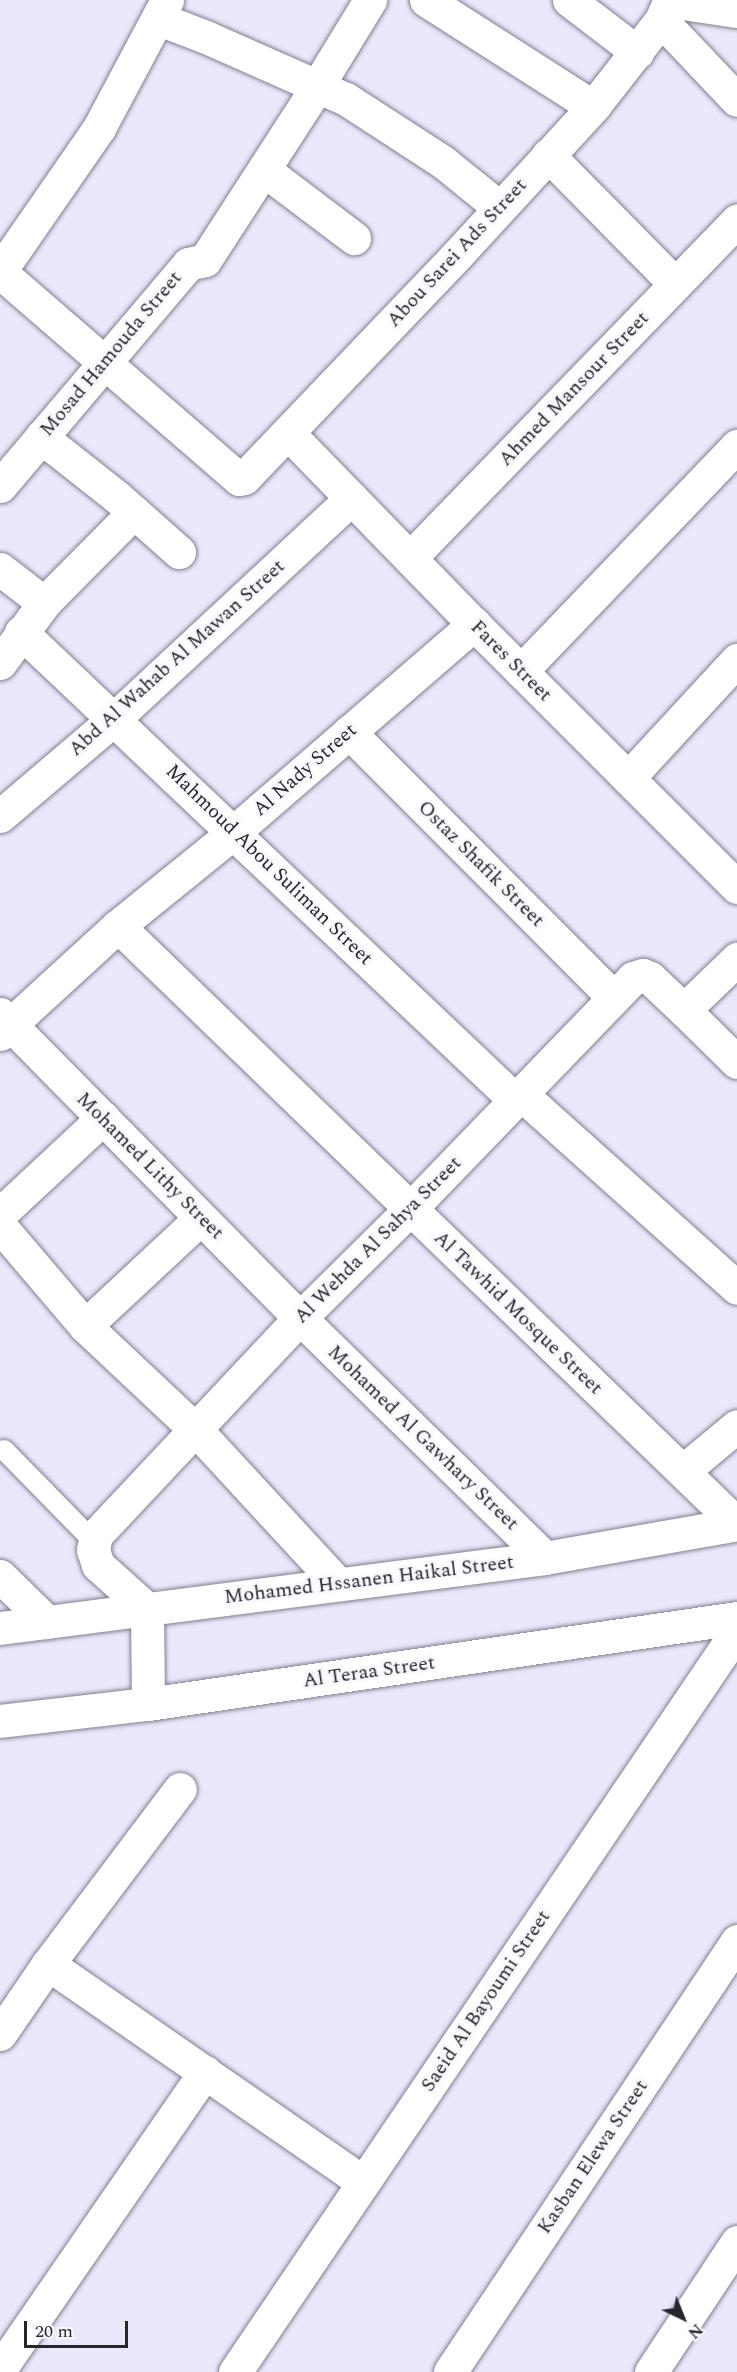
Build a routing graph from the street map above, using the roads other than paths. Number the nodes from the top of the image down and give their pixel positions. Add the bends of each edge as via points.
1 (370, 0) edge
2 (426, 0) edge
3 (569, 0) edge
4 (667, 7) edge
5 (163, 10) edge
6 (737, 11) edge
7 (637, 52) junction
8 (318, 86) junction
9 (737, 100) edge
10 (593, 107) junction
11 (548, 155) junction
12 (264, 170) junction
13 (500, 208) junction
14 (737, 220) edge
15 (354, 238) dead end
16 (0, 272) edge
17 (675, 284) junction
18 (104, 361) junction
19 (288, 433) junction
20 (41, 437) junction
21 (737, 446) edge
22 (0, 486) edge
23 (352, 498) junction
24 (134, 512) junction
25 (179, 552) dead end
26 (410, 558) junction
27 (0, 569) edge
28 (44, 603) junction
29 (474, 624) junction
30 (21, 632) junction
31 (737, 660) edge
32 (0, 663) edge
33 (521, 671) junction
34 (115, 718) junction
35 (349, 732) junction
36 (628, 778) junction
37 (0, 816) edge
38 (234, 832) junction
39 (734, 877) edge
40 (118, 926) junction
41 (737, 959) edge
42 (613, 997) junction
43 (684, 1010) junction
44 (3, 1024) edge
45 (737, 1062) edge
46 (518, 1097) junction
47 (103, 1118) junction
48 (410, 1209) junction
49 (0, 1214) edge
50 (201, 1218) junction
51 (0, 1226) edge
52 (737, 1288) edge
53 (300, 1318) junction
54 (85, 1326) junction
55 (737, 1426) edge
56 (197, 1431) junction
57 (4, 1450) dead end
58 (683, 1471) junction
59 (737, 1524) edge
60 (94, 1542) junction
61 (545, 1558) junction
62 (0, 1576) edge
63 (338, 1584) junction
64 (147, 1609) junction
65 (737, 1618) edge
66 (47, 1622) junction
67 (0, 1628) edge
68 (737, 1631) edge
69 (148, 1704) junction
70 (0, 1721) edge
71 (180, 1790) dead end
72 (737, 1941) edge
73 (48, 1964) junction
74 (0, 2034) edge
75 (205, 2072) junction
76 (363, 2182) junction
77 (737, 2242) edge
78 (0, 2369) edge
79 (235, 2372) edge
80 (450, 2372) edge
81 (651, 2372) edge

1 - 8 street, Mosad Hamouda Street
2 - 10 street
3 - 7 street
4 - 6 street
4 - 7 street, Abou Sarei Ads Street
4 - 9 street
5 - 8 street
5 - 16 street via 99,128
7 - 10 street, Abou Sarei Ads Street
8 - 12 street, Mosad Hamouda Street
8 - 13 street via 373,115 426,150
10 - 11 street, Abou Sarei Ads Street
11 - 13 street, Abou Sarei Ads Street
11 - 17 street
12 - 15 street
12 - 18 street, Mosad Hamouda Street via 205,260 188,264
13 - 19 street, Abou Sarei Ads Street
14 - 17 street, Ahmed Mansour Street
16 - 18 street
17 - 26 street, Ahmed Mansour Street
18 - 19 street, Abou Sarei Ads Street via 239,479
18 - 20 street, Mosad Hamouda Street
19 - 23 street, Fares Street
20 - 22 street, Mosad Hamouda Street
20 - 24 street
21 - 33 street
23 - 26 street, Fares Street
23 - 34 street, Abd Al Wahab Al Mawan Street
24 - 25 street
24 - 28 street
26 - 29 street, Fares Street
27 - 28 street
28 - 30 street
29 - 33 street, Fares Street
29 - 35 street, Al Nady Street
30 - 32 street
30 - 34 street, Mahmoud Abou Suliman Street
31 - 36 street
33 - 36 street, Fares Street
34 - 37 street, Abd Al Wahab Al Mawan Street
34 - 38 street, Mahmoud Abou Suliman Street
35 - 38 street, Al Nady Street
35 - 42 street, Ostaz Shafik Street
36 - 39 street, Fares Street
38 - 40 street, Al Nady Street
38 - 46 street, Mahmoud Abou Suliman Street
40 - 44 street, Al Nady Street
40 - 48 street, Al Tawhid Mosque Street
41 - 43 street
42 - 43 street, Al Wehda Al Sahya Street via 633,978 643,975
42 - 46 street, Al Wehda Al Sahya Street
43 - 45 street
44 - 47 street, Mohamed Lithy Street
46 - 48 street, Al Wehda Al Sahya Street
46 - 52 street, Mahmoud Abou Suliman Street
47 - 49 street
47 - 50 street, Mohamed Lithy Street
48 - 53 street, Al Wehda Al Sahya Street
48 - 58 street, Al Tawhid Mosque Street
50 - 53 street, Mohamed Lithy Street
50 - 54 street
51 - 54 street
53 - 56 street, Al Wehda Al Sahya Street
53 - 61 street, Mohamed Al Gawhary Street
54 - 56 street
55 - 58 street
56 - 60 street, Al Wehda Al Sahya Street via 96,1535
56 - 63 street
57 - 60 lane
58 - 59 street, Al Tawhid Mosque Street
59 - 61 street, Mohamed Hssanen Haikal Street
60 - 64 street via 98,1565
61 - 63 street, Mohamed Hssanen Haikal Street
62 - 66 street
63 - 64 street, Mohamed Hssanen Haikal Street
64 - 66 street, Mohamed Hssanen Haikal Street
64 - 69 street
65 - 69 street, Al Teraa Street
66 - 67 street, Mohamed Hssanen Haikal Street
68 - 76 street, Saeid Al Bayoumi Street
69 - 70 street, Al Teraa Street
71 - 73 street
72 - 80 street, Kasban Elewa Street
73 - 74 street
73 - 75 street
75 - 76 street
75 - 78 street
76 - 79 street, Saeid Al Bayoumi Street
77 - 81 street

